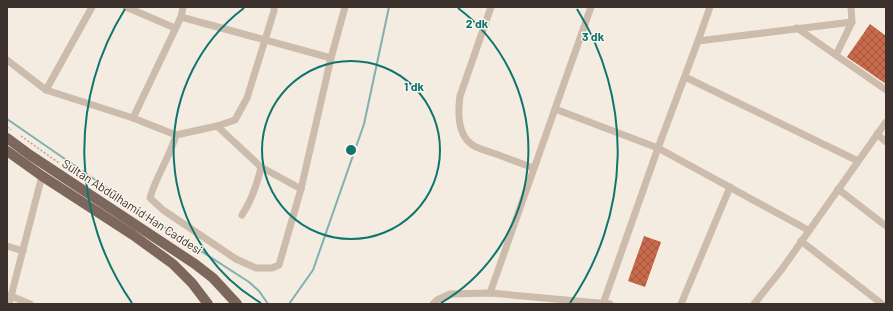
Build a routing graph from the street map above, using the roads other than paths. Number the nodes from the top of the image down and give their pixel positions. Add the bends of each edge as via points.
1 (92, 7) edge
2 (126, 7) edge
3 (183, 7) edge
4 (274, 7) edge
5 (344, 7) edge
6 (491, 7) edge
7 (591, 7) edge
8 (710, 7) edge
9 (852, 7) edge
10 (181, 17) junction
11 (852, 22) junction
12 (175, 28) junction
13 (797, 28) junction
14 (266, 40) junction
15 (698, 41) junction
16 (836, 55) junction
17 (330, 58) junction
18 (7, 60) edge
19 (685, 77) junction
20 (46, 90) junction
21 (886, 90) edge
22 (555, 109) junction
23 (133, 118) junction
24 (886, 122) edge
25 (217, 126) junction
26 (176, 134) junction
27 (877, 134) junction
28 (7, 138) edge
29 (886, 142) edge
30 (658, 148) junction
31 (7, 151) edge
32 (858, 161) junction
33 (260, 167) junction
34 (534, 168) junction
35 (42, 176) junction
36 (730, 187) junction
37 (301, 189) junction
38 (838, 189) junction
39 (242, 214) dead end
40 (886, 226) edge
41 (808, 230) junction
42 (801, 241) junction
43 (7, 246) edge
44 (23, 251) junction
45 (490, 293) junction
46 (11, 296) junction
47 (9, 304) edge
48 (30, 304) edge
49 (208, 304) edge
50 (237, 304) edge
51 (433, 304) edge
52 (606, 304) edge
53 (681, 304) edge
54 (754, 304) edge
55 (882, 304) edge

1 - 20 street
2 - 12 street
3 - 10 street
4 - 14 street
5 - 17 street
6 - 34 street via 460,96 459,121 469,143
7 - 22 street
8 - 15 street
9 - 11 street
10 - 12 street
10 - 14 street
11 - 13 street
11 - 16 street
12 - 23 street
13 - 15 street
13 - 16 street
14 - 17 street
14 - 25 street via 247,98 235,120
15 - 19 street
16 - 21 street
17 - 37 street
18 - 20 street
19 - 30 street
19 - 32 street
20 - 23 street
22 - 30 street
22 - 34 street
23 - 26 street
24 - 27 street
25 - 26 street
25 - 33 street
26 - 37 street via 173,147 150,198 163,210 236,259 256,268 272,268 279,265
27 - 29 street
27 - 32 street
28 - 50 main road, Sultan Abdülhamid Han Caddesi via 195,264 213,278
30 - 36 street
30 - 52 street
31 - 35 main road, Sultan Abdülhamid Han Caddesi
32 - 38 street
33 - 37 street
33 - 39 street via 258,183 250,203
34 - 45 street
35 - 44 street
35 - 49 main road, Sultan Abdülhamid Han Caddesi via 134,235 173,264
36 - 41 street
36 - 53 street
38 - 40 street
38 - 41 street
41 - 42 street
42 - 54 street
42 - 55 street
43 - 44 street
44 - 46 street
45 - 51 street via 450,294
45 - 52 street
46 - 47 street
46 - 48 street

